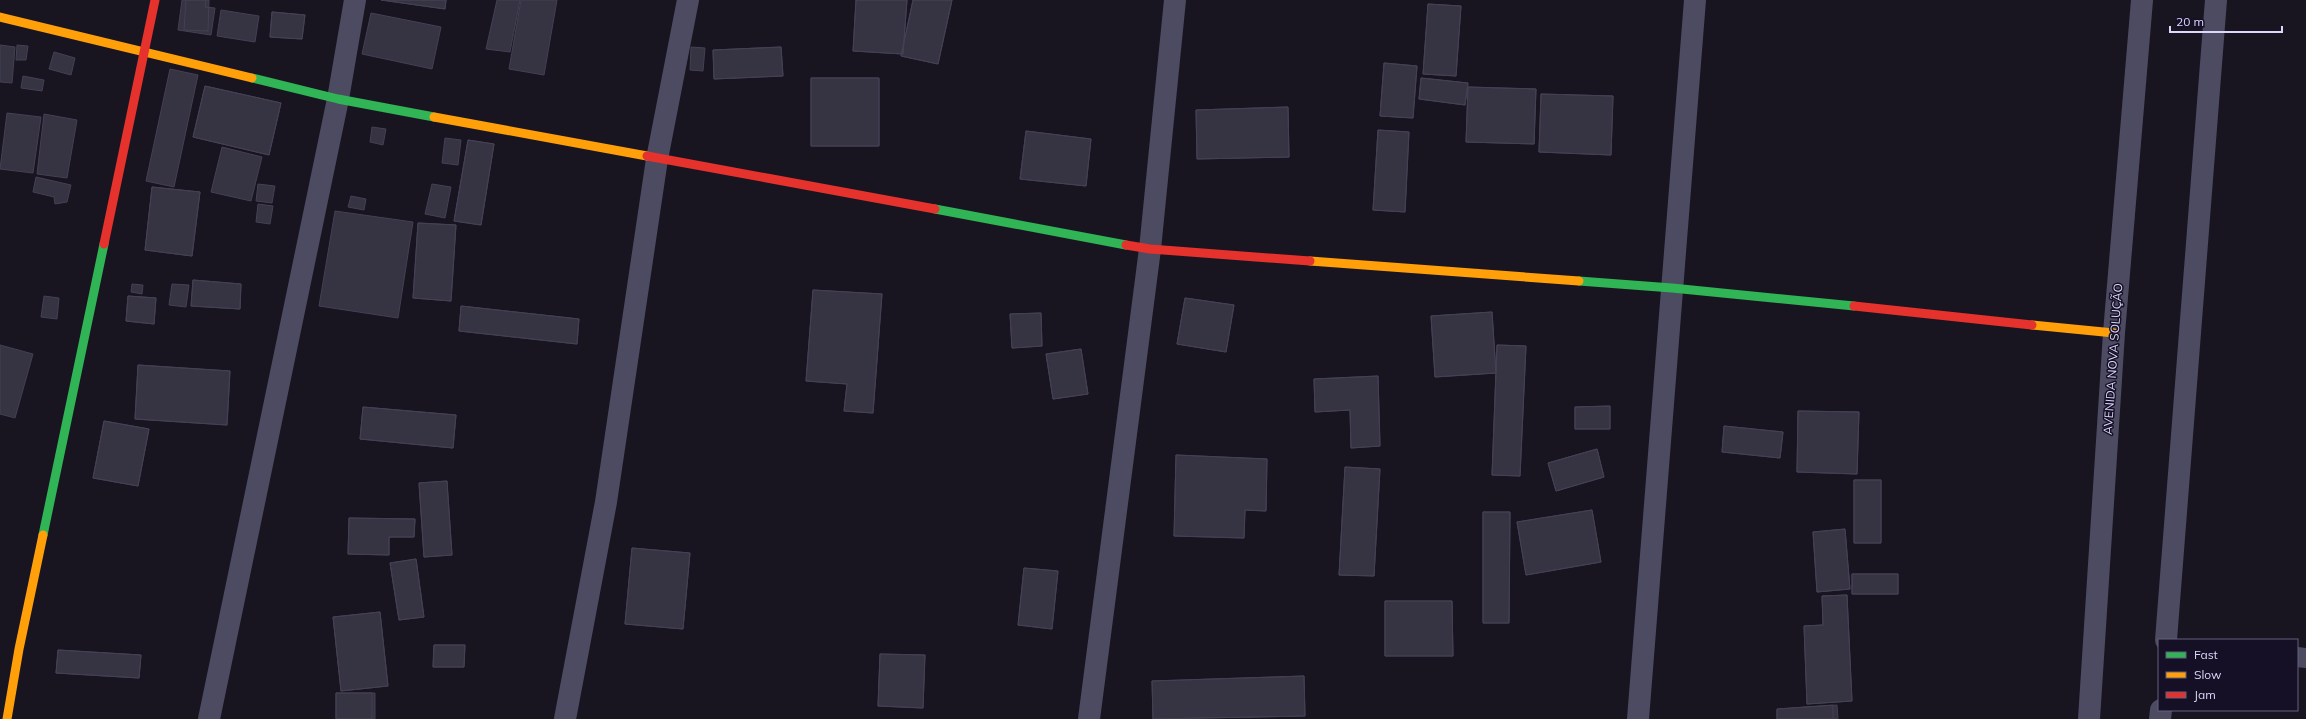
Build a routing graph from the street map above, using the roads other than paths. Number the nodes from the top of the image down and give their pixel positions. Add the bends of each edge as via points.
1 (155, 0) edge
2 (355, 0) edge
3 (688, 0) edge
4 (1175, 0) edge
5 (1695, 0) edge
6 (2142, 0) edge
7 (2216, 0) edge
8 (0, 17) edge
9 (145, 51) junction
10 (338, 99) junction
11 (656, 159) junction
12 (1150, 249) junction
13 (1672, 288) junction
14 (2114, 333) junction
15 (2166, 639) edge
16 (7, 719) edge
17 (209, 719) edge
18 (565, 719) edge
19 (1090, 719) edge
20 (1638, 719) edge
21 (2088, 719) edge

1 - 9 street
2 - 10 street
3 - 11 street
4 - 12 street
5 - 13 street
6 - 14 street, AVENIDA NOVA SOLUÇÃO
7 - 15 street
8 - 9 street
9 - 10 street
9 - 16 street via 19,649
10 - 11 street
10 - 17 street
11 - 12 street
11 - 18 street via 606,502
12 - 13 street
12 - 19 street
13 - 14 street
13 - 20 street
14 - 21 street, AVENIDA NOVA SOLUÇÃO

